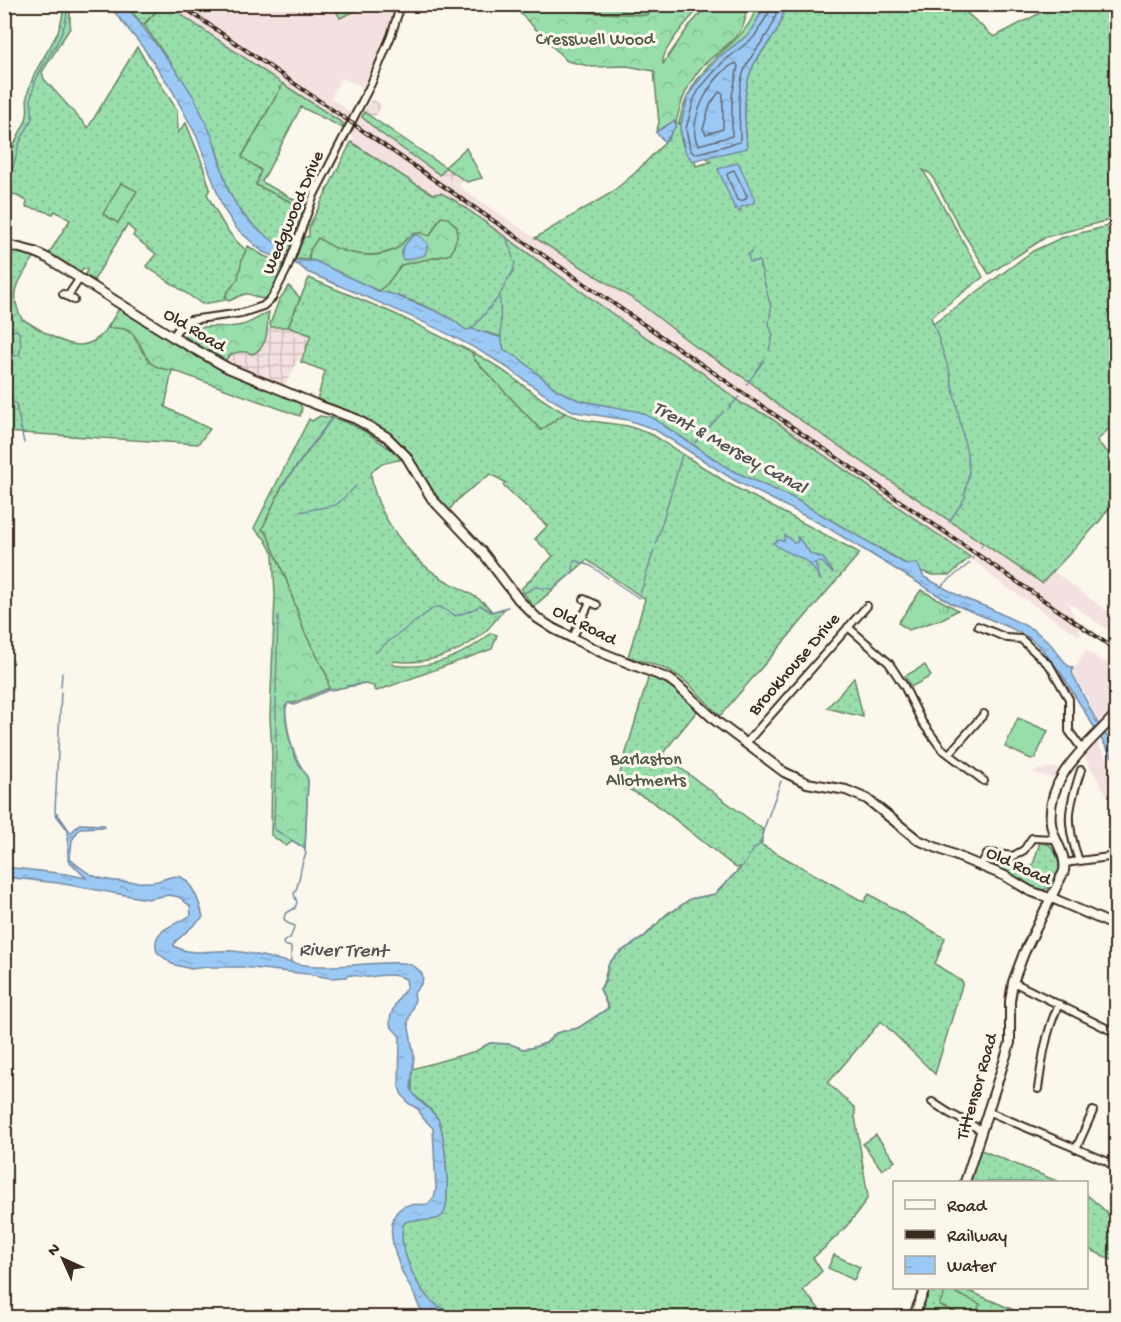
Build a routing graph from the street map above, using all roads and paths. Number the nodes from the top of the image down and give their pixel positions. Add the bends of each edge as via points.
1 (401, 4) edge
2 (4, 244) edge
3 (80, 278) junction
4 (68, 297) dead end
5 (173, 337) junction
6 (597, 605) dead end
7 (867, 606) dead end
8 (978, 626) dead end
9 (848, 627) junction
10 (572, 639) junction
11 (984, 714) dead end
12 (1116, 714) edge
13 (1107, 725) junction
14 (1116, 730) edge
15 (746, 743) junction
16 (1082, 749) junction
17 (948, 754) junction
18 (1081, 770) dead end
19 (984, 781) dead end
20 (1056, 839) junction
21 (1116, 856) edge
22 (1079, 861) junction
23 (1065, 863) junction
24 (980, 866) junction
25 (1052, 898) junction
26 (1116, 926) edge
27 (1013, 982) junction
28 (1059, 1004) junction
29 (1116, 1033) edge
30 (1038, 1089) dead end
31 (932, 1102) dead end
32 (987, 1111) junction
33 (1093, 1111) dead end
34 (981, 1130) junction
35 (1076, 1149) junction
36 (1116, 1168) edge
37 (965, 1181) edge
38 (925, 1289) edge
39 (913, 1317) edge

1 - 5 street, Wedgwood Drive via 371,84 314,195 276,291 264,306 190,320
2 - 3 street, Old Road via 41,255
3 - 4 street
3 - 5 street, Old Road
5 - 10 street, Old Road via 236,372 356,419 387,437 406,456 432,499 483,553 528,610
6 - 10 street via 587,601
7 - 9 street, Brookhouse Drive
8 - 16 street via 1007,638 1021,639 1046,662 1069,699 1069,731
9 - 15 street, Brookhouse Drive
9 - 17 street via 889,663 928,732
10 - 15 street, Old Road via 669,679
11 - 17 street
12 - 13 street
13 - 14 street
13 - 16 street
15 - 24 street, Old Road via 784,772 807,783 857,794 918,840
16 - 20 street via 1065,770 1056,792 1051,817
17 - 19 street
18 - 22 street via 1071,799 1069,828
20 - 23 street
20 - 24 street via 1032,838 1024,850 1013,856 988,853
21 - 22 street
22 - 23 street
23 - 25 street, Tittensor Road
24 - 25 street, Old Road
25 - 26 street, Old Road
25 - 27 street, Tittensor Road
27 - 28 street
27 - 32 street, Tittensor Road via 1010,1043
28 - 29 street
28 - 30 street via 1044,1048
31 - 34 street
32 - 34 street, Tittensor Road
32 - 35 street
33 - 35 street
34 - 37 street, Tittensor Road
35 - 36 street
38 - 39 street

